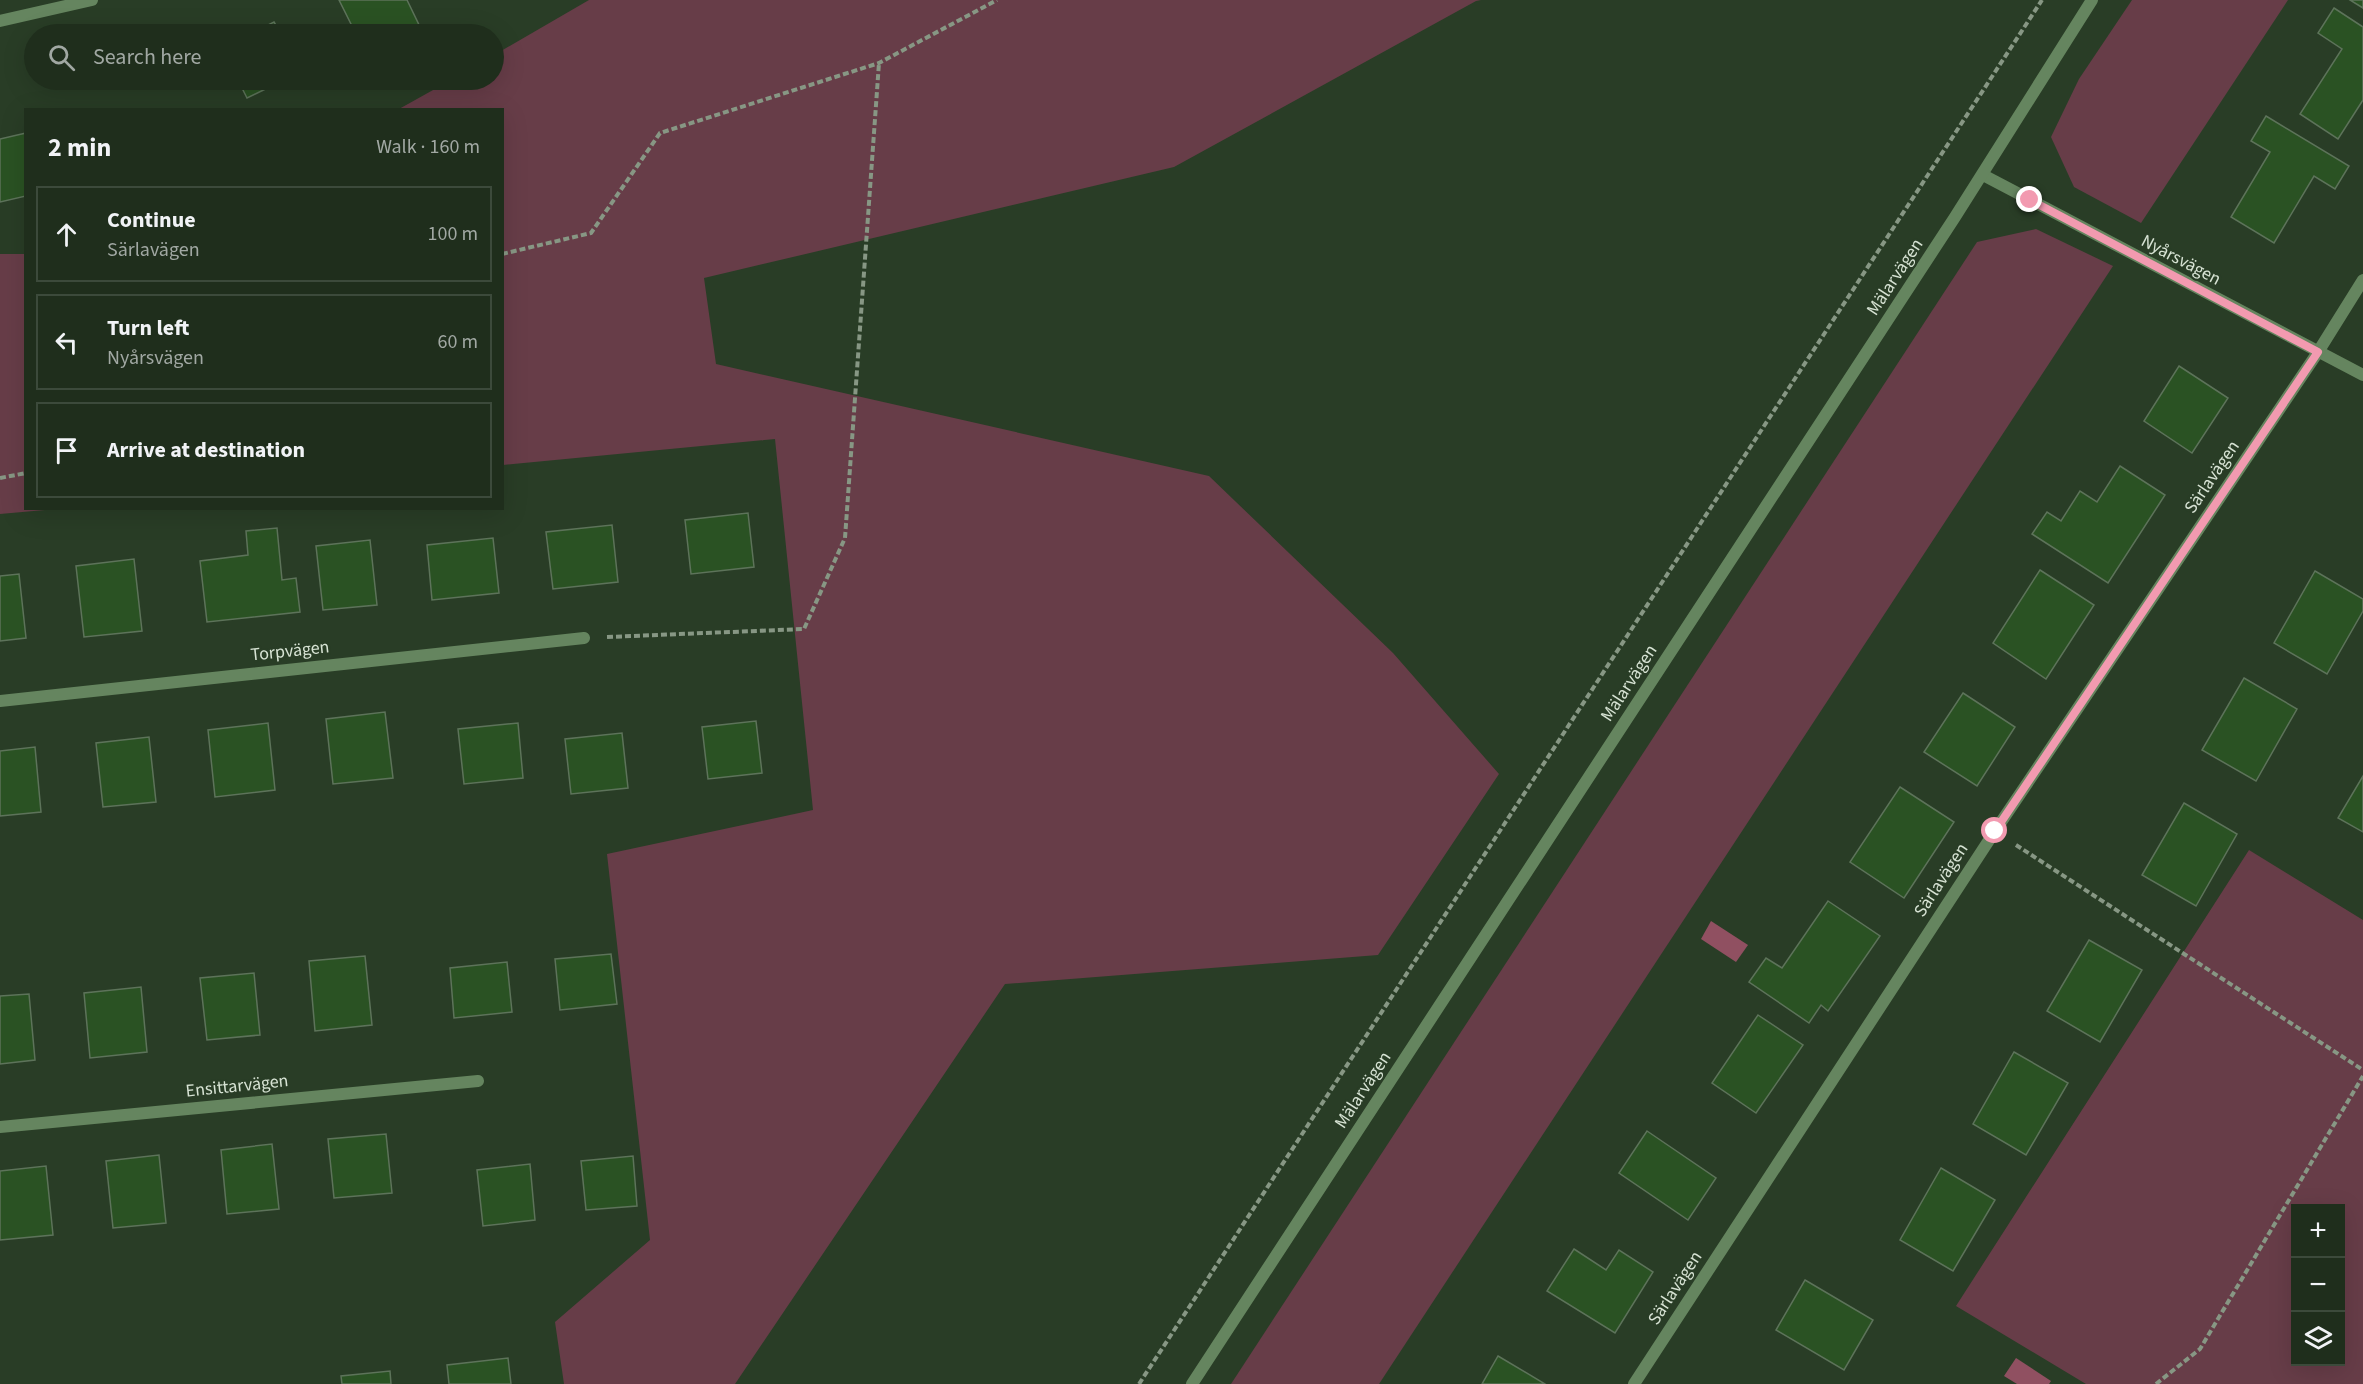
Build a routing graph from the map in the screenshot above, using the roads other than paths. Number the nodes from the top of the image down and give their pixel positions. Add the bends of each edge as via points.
1 (92, 0) edge
2 (2092, 0) edge
3 (0, 21) edge
4 (1983, 175) junction
5 (2363, 280) edge
6 (2318, 352) junction
7 (2363, 375) edge
8 (584, 638) road end
9 (0, 701) edge
10 (478, 1081) dead end
11 (0, 1127) edge
12 (1192, 1384) edge
13 (1634, 1384) edge

1 - 3 street
2 - 4 street, Mälarvägen
4 - 6 street, Nyårsvägen
4 - 12 street, Mälarvägen
5 - 6 street, Särlavägen
6 - 7 street, Nyårsvägen
6 - 13 street, Särlavägen via 1995,831
8 - 9 street, Torpvägen
10 - 11 street, Ensittarvägen

